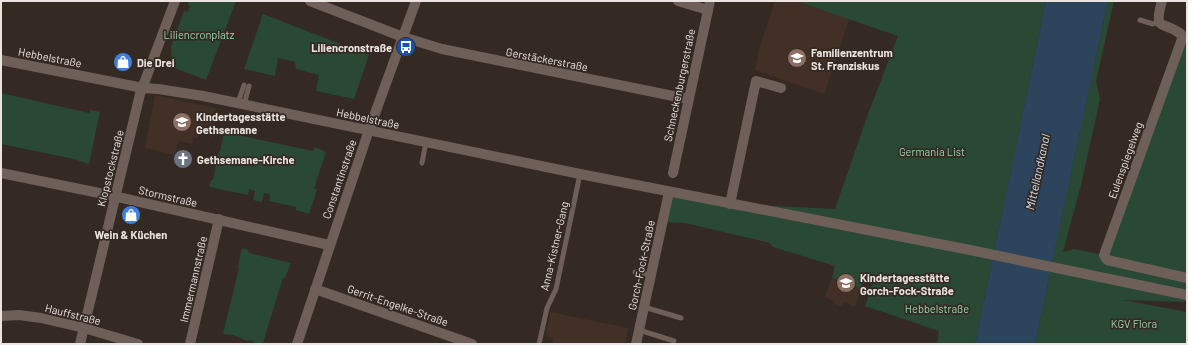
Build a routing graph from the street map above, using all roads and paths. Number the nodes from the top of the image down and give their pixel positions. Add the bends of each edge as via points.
1 (175, 1) edge
2 (310, 1) edge
3 (416, 1) edge
4 (678, 1) edge
5 (1162, 1) edge
6 (709, 5) edge
7 (1140, 20) dead end
8 (1159, 22) junction
9 (403, 37) junction
10 (1, 60) edge
11 (246, 85) dead end
12 (143, 88) junction
13 (781, 88) dead end
14 (688, 99) junction
15 (241, 104) junction
16 (368, 130) junction
17 (426, 142) junction
18 (422, 163) dead end
19 (1, 173) edge
20 (673, 173) dead end
21 (580, 174) junction
22 (669, 192) junction
23 (115, 196) junction
24 (730, 204) junction
25 (219, 219) junction
26 (329, 245) junction
27 (636, 272) dead end
28 (651, 275) junction
29 (1187, 278) edge
30 (315, 289) junction
31 (1187, 295) edge
32 (644, 307) junction
33 (1, 316) edge
34 (681, 318) dead end
35 (84, 328) junction
36 (639, 330) junction
37 (674, 341) dead end
38 (80, 344) edge
39 (138, 344) edge
40 (190, 344) edge
41 (297, 344) edge
42 (472, 344) edge
43 (539, 344) edge
44 (636, 344) edge

1 - 12 street, Klopstockstraße
2 - 9 street
3 - 9 street, Constantinstraße
4 - 6 street
5 - 8 street
6 - 14 street, Schneckenburgerstraße
7 - 8 lane via 1153,24
8 - 29 street, Eulenspiegelweg via 1162,27 1178,31 1182,39 1104,258
9 - 14 street, Gerstäckerstraße via 442,49
9 - 16 street, Constantinstraße
10 - 12 street, Hebbelstraße
11 - 15 lane
12 - 15 street, Hebbelstraße
12 - 23 street, Klopstockstraße
13 - 24 street via 756,82
14 - 20 street, Schneckenburgerstraße
15 - 16 street, Hebbelstraße
16 - 17 street, Hebbelstraße
16 - 26 street, Constantinstraße
17 - 18 lane
17 - 21 street, Hebbelstraße
19 - 23 street, Stormstraße
21 - 22 street, Hebbelstraße
21 - 43 lane, Anna-Kistner-Gang via 556,289 547,308
22 - 24 street, Hebbelstraße
22 - 28 street, Gorch-Fock-Straße
23 - 25 street, Stormstraße
23 - 35 street, Klopstockstraße
24 - 31 street, Hebbelstraße
25 - 26 street, Stormstraße
25 - 40 street, Immermannstraße
26 - 30 street, Constantinstraße
27 - 28 lane
28 - 32 street, Gorch-Fock-Straße
30 - 41 street, Constantinstraße
30 - 42 street, Gerrit-Engelke-Straße
32 - 34 lane
32 - 36 street, Gorch-Fock-Straße
33 - 35 street, Hauffstraße via 41,318
35 - 38 street, Klopstockstraße
35 - 39 street, Hauffstraße
36 - 37 lane
36 - 44 street, Gorch-Fock-Straße

